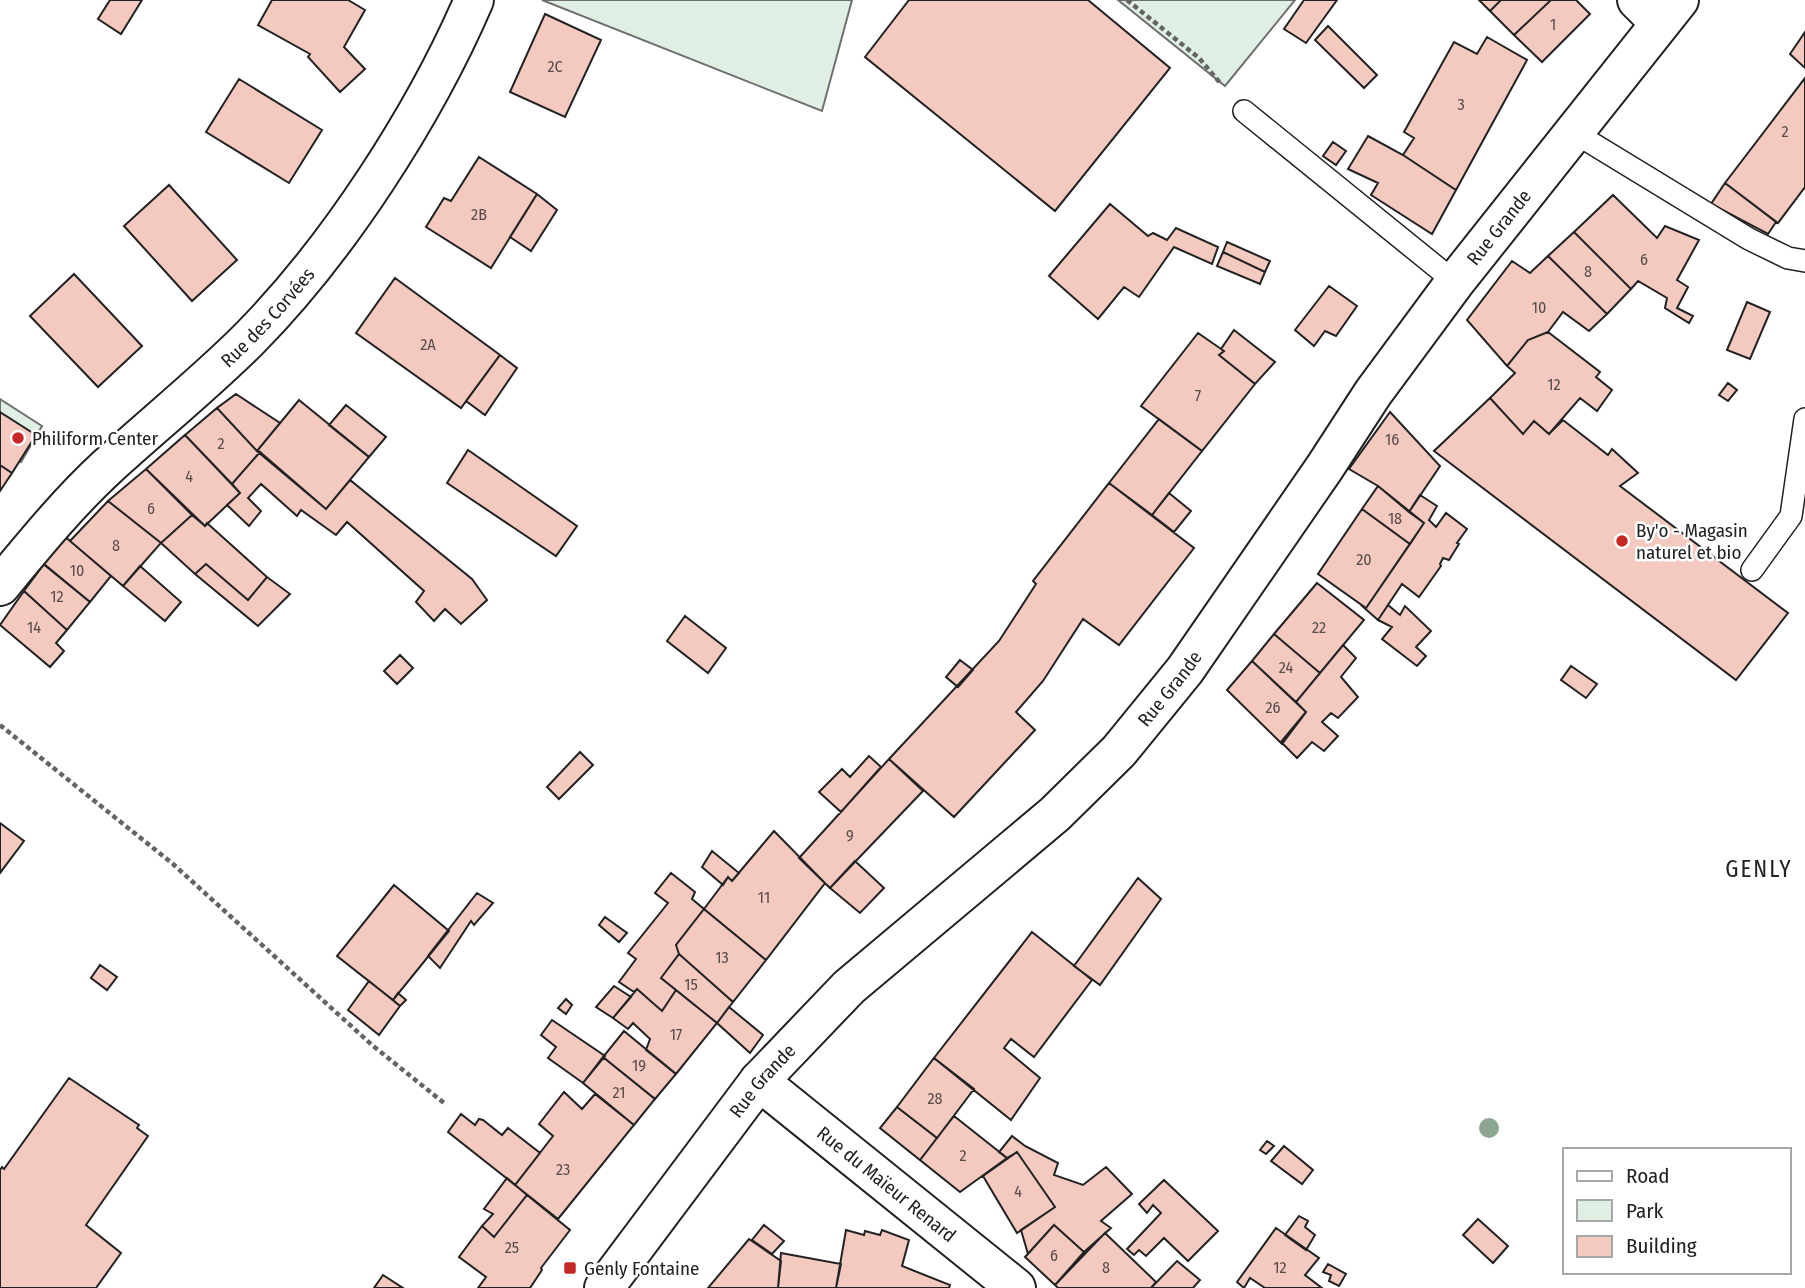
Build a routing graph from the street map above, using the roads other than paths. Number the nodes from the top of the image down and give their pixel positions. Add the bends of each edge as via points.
1 (474, 0) edge
2 (1658, 8) edge
3 (1244, 111) road end
4 (1575, 133) junction
5 (1805, 261) edge
6 (1455, 282) junction
7 (1805, 419) edge
8 (1752, 570) dead end
9 (0, 586) edge
10 (759, 1082) junction
11 (604, 1288) edge
12 (1016, 1288) edge

1 - 9 street, Rue des Corvées via 413,121 300,282 211,375 105,469
2 - 4 street, Rue Grande
3 - 6 lane
4 - 5 lane via 1749,239
4 - 6 street, Rue Grande
6 - 10 street, Rue Grande via 1373,393 1185,670 1119,751 1046,822 849,987
7 - 8 lane via 1791,516
10 - 11 street, Rue Grande
10 - 12 street, Rue du Maïeur Renard

